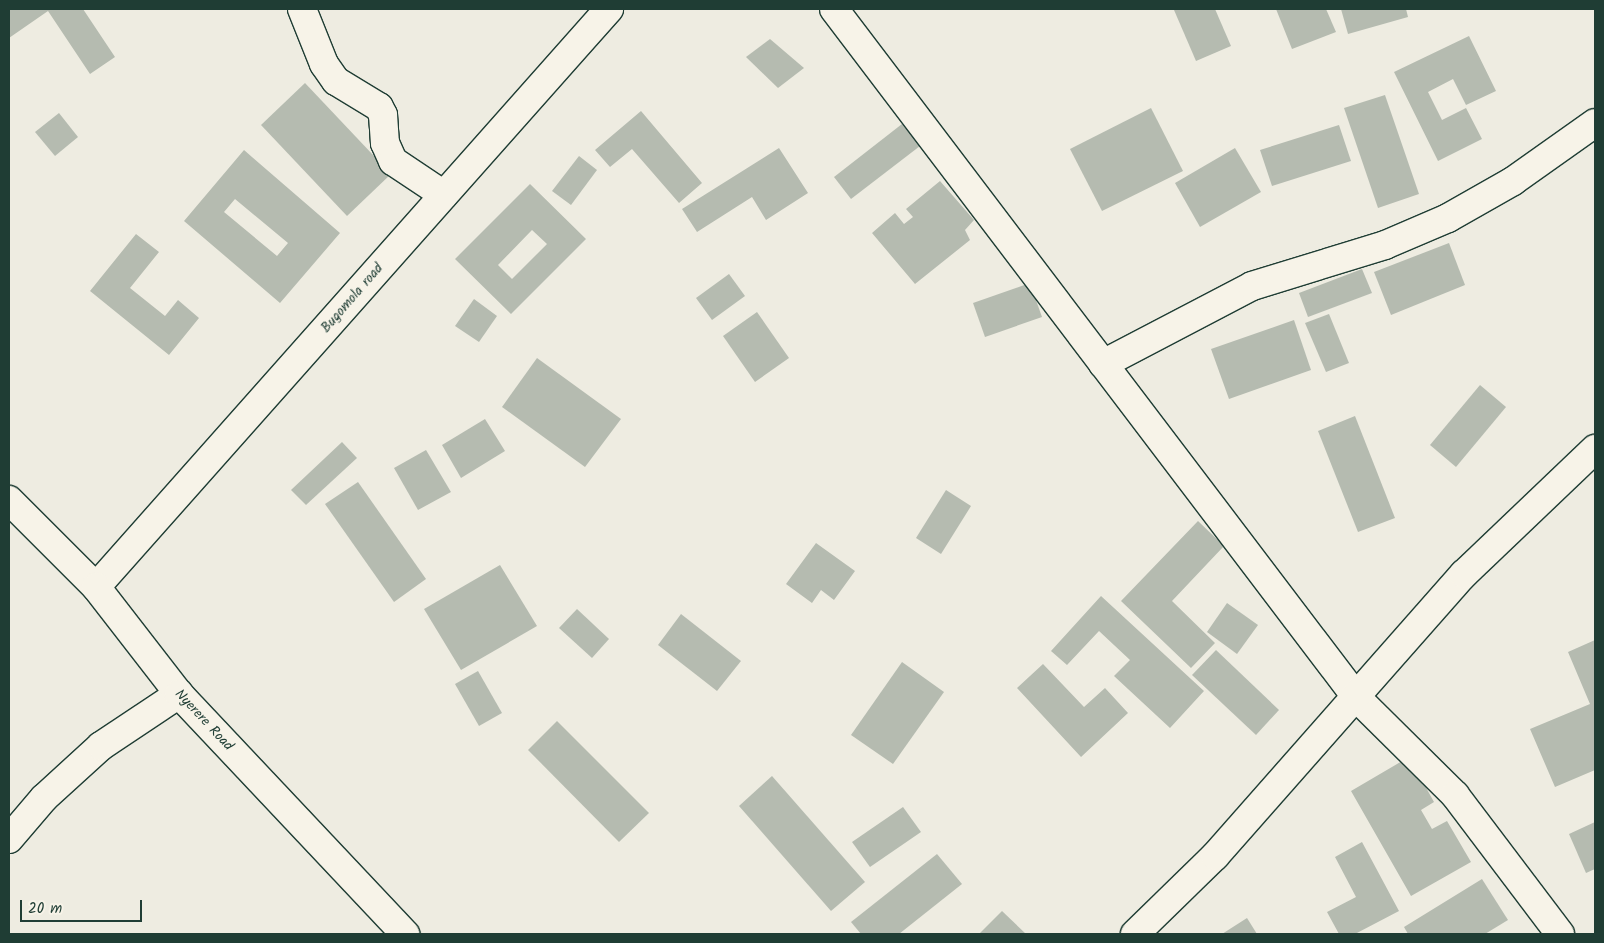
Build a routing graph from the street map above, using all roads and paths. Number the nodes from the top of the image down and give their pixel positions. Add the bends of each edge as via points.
1 (302, 9) edge
2 (609, 9) edge
3 (834, 9) edge
4 (1595, 122) edge
5 (444, 195) junction
6 (1103, 364) junction
7 (1595, 449) edge
8 (9, 500) edge
9 (96, 588) junction
10 (179, 694) junction
11 (1358, 698) junction
12 (9, 839) edge
13 (405, 934) edge
14 (1135, 934) edge
15 (1560, 934) edge

1 - 5 main road via 324,64 336,81 378,107 383,115 385,143 392,161
2 - 5 main road, Bugomola road
3 - 6 main road
4 - 6 main road via 1513,181 1448,218 1385,245 1252,286
5 - 9 main road, Bugomola road
6 - 11 main road
7 - 11 main road via 1464,574
8 - 9 main road, Nyerere Road
9 - 10 main road, Nyerere Road
10 - 12 main road via 101,746 44,798
10 - 13 main road, Nyerere Road
11 - 14 main road via 1215,856
11 - 15 main road via 1455,795

